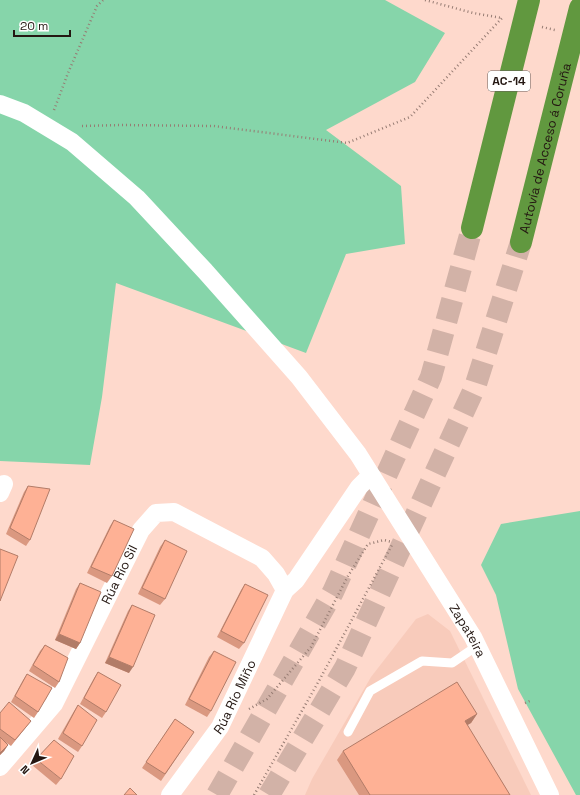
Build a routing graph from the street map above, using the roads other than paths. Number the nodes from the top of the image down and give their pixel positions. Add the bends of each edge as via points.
1 (529, 0) edge
2 (580, 8) edge
3 (0, 104) edge
4 (472, 228) tunnel mouth
5 (521, 242) tunnel mouth
6 (371, 475) junction
7 (285, 590) junction
8 (477, 646) junction
9 (348, 732) dead end
10 (0, 767) edge
11 (170, 795) edge
12 (550, 795) edge

1 - 4 highway, AC-14
2 - 5 highway, Autovía de Acceso á Coruña
3 - 6 street, Zapateira via 24,113 72,142 137,198 206,271 299,377
6 - 7 street, Rúa Río Miño via 359,488 296,580
6 - 8 street, Zapateira
7 - 10 street, Rúa Río Sil via 276,574 262,558 174,512 156,513 141,530 54,704
7 - 11 street, Rúa Río Miño via 220,727
8 - 9 lane via 452,663 422,661 370,692
8 - 12 street, Zapateira

